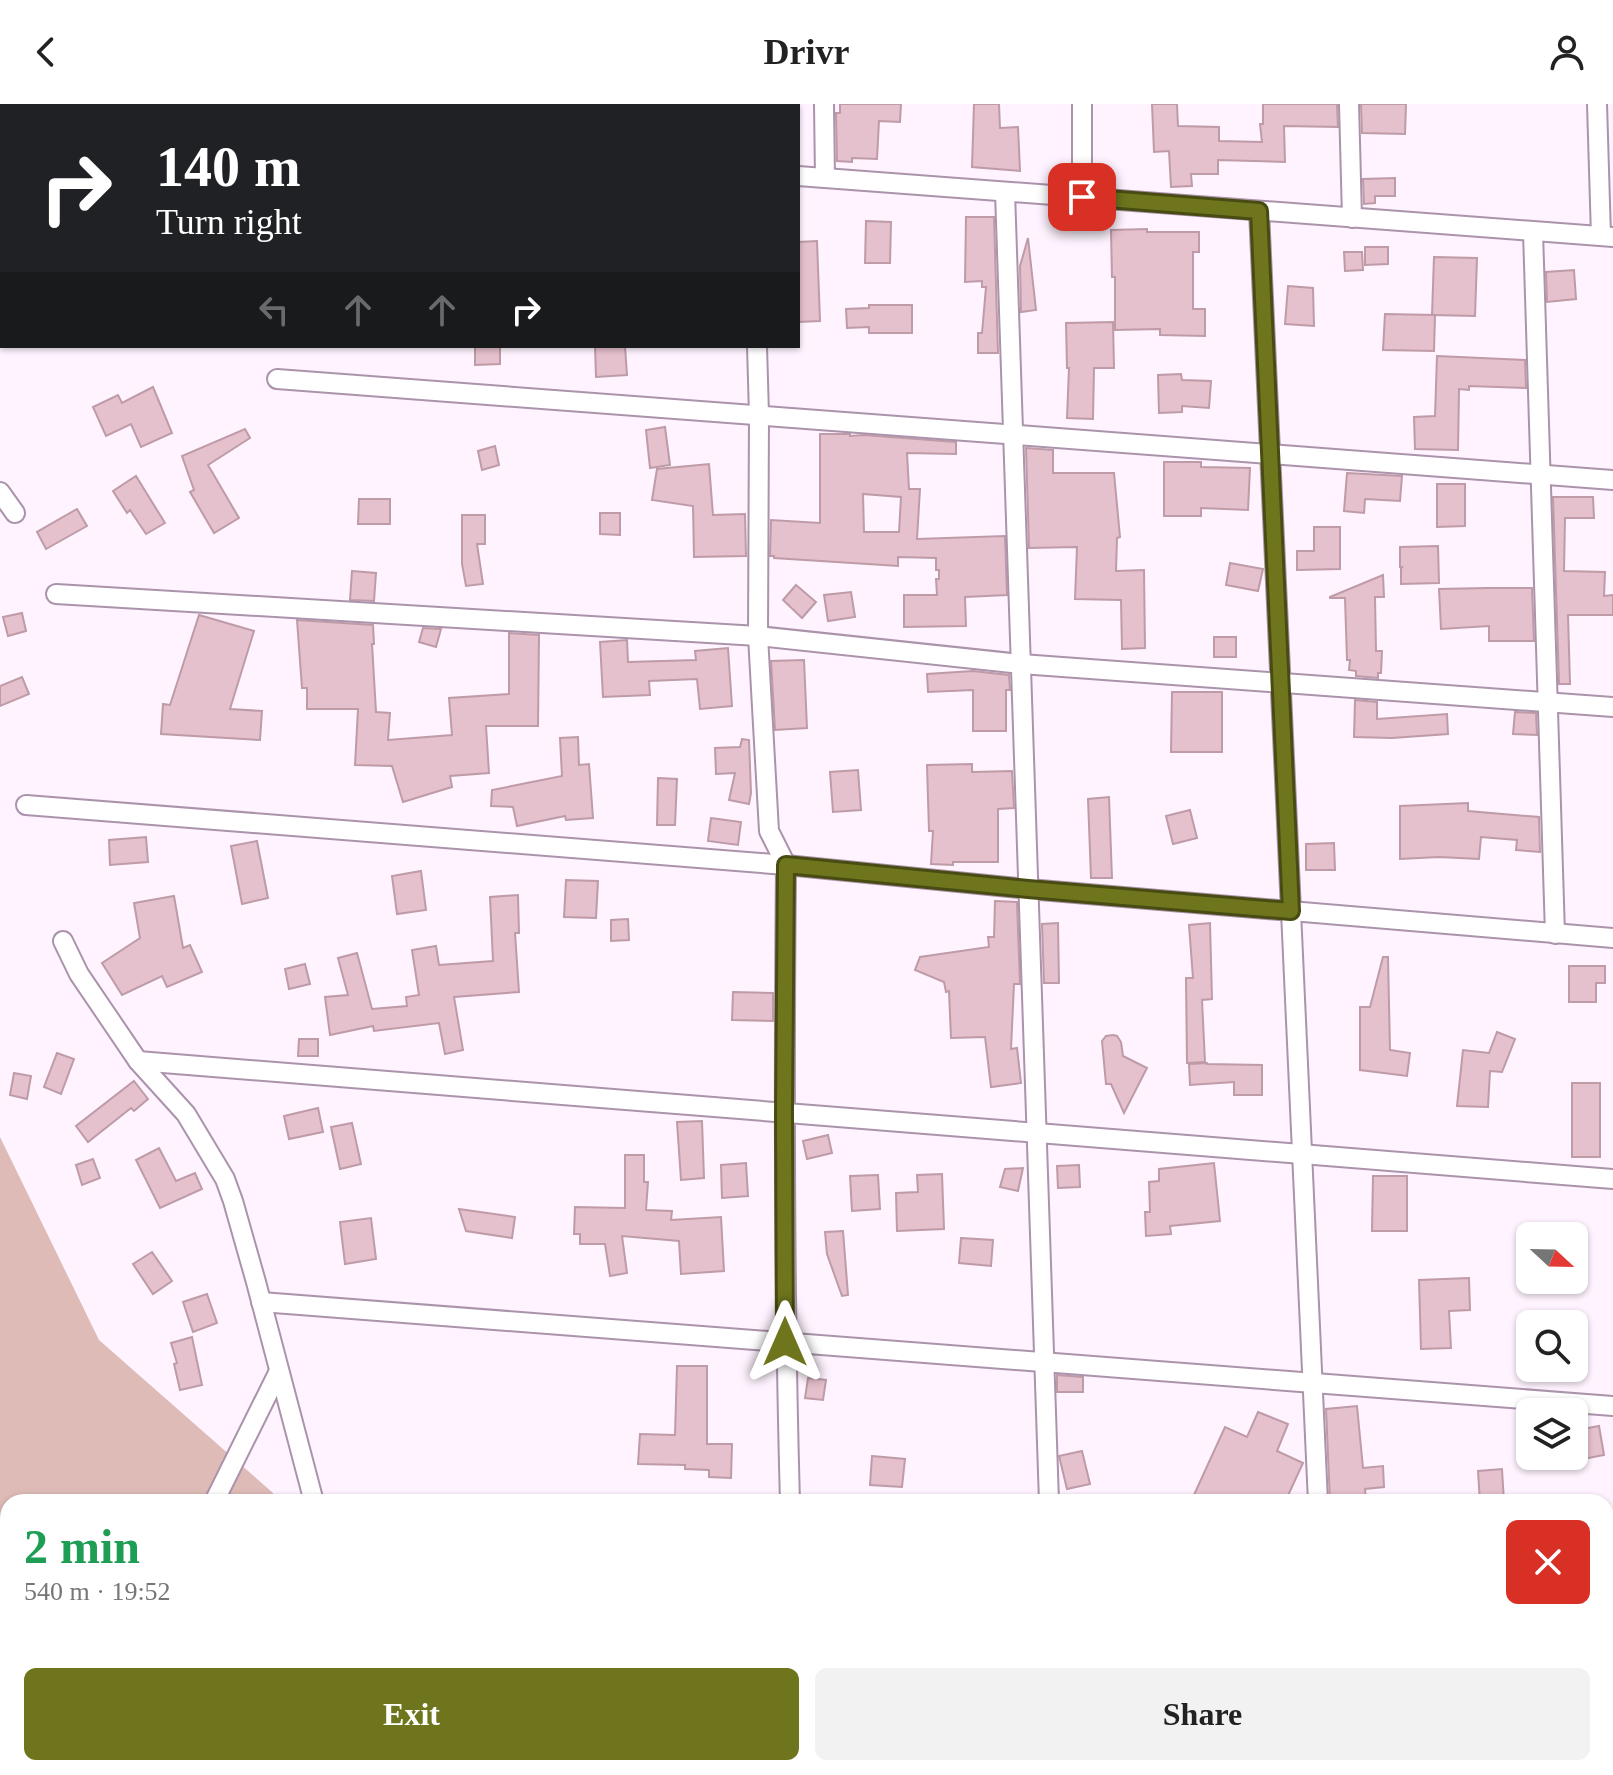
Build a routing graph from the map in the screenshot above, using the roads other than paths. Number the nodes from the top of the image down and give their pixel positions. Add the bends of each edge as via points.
1 (824, 104) edge
2 (1082, 104) edge
3 (1349, 104) edge
4 (1597, 104) edge
5 (800, 176) edge
6 (825, 178) junction
7 (1005, 192) junction
8 (1082, 197) junction
9 (1259, 211) junction
10 (1352, 218) junction
11 (1533, 232) junction
12 (1607, 237) edge
13 (757, 348) edge
14 (277, 379) dead end
15 (759, 415) junction
16 (1013, 434) junction
17 (1270, 454) junction
18 (1541, 474) junction
19 (1613, 480) edge
20 (0, 492) edge
21 (15, 513) dead end
22 (56, 594) dead end
23 (758, 636) junction
24 (1021, 664) junction
25 (1280, 683) junction
26 (1548, 703) junction
27 (1613, 707) edge
28 (26, 805) dead end
29 (786, 865) junction
30 (1028, 889) junction
31 (1291, 911) junction
32 (1555, 934) junction
33 (1613, 938) edge
34 (63, 941) dead end
35 (138, 1061) junction
36 (784, 1113) junction
37 (1037, 1133) junction
38 (1302, 1154) junction
39 (1613, 1179) edge
40 (261, 1302) junction
41 (785, 1342) junction
42 (1044, 1362) junction
43 (279, 1371) junction
44 (1313, 1383) junction
45 (1613, 1406) edge
46 (218, 1494) edge
47 (312, 1494) edge
48 (790, 1494) edge
49 (1049, 1494) edge
50 (1318, 1494) edge

1 - 6 street
2 - 8 street
3 - 10 street
4 - 12 street
5 - 6 street
6 - 7 street
7 - 8 street
7 - 16 street
8 - 9 street
9 - 10 street
9 - 17 street
10 - 11 street
11 - 12 street
11 - 18 street
13 - 15 street
14 - 15 street
15 - 16 street
15 - 23 street
16 - 17 street
16 - 24 street
17 - 18 street
17 - 25 street
18 - 19 street
18 - 26 street
20 - 21 street
22 - 23 street
23 - 24 street
23 - 29 street via 769,831
24 - 25 street
24 - 30 street
25 - 26 street
25 - 31 street
26 - 27 street
26 - 32 street
28 - 29 street
29 - 30 street
29 - 36 street
30 - 31 street
30 - 37 street
31 - 32 street
31 - 38 street
32 - 33 street
34 - 35 street
35 - 36 street
35 - 40 street via 186,1114 220,1169
36 - 37 street
36 - 41 street
37 - 38 street
37 - 42 street
38 - 39 street
38 - 44 street
40 - 41 street
40 - 43 street
41 - 42 street
41 - 48 street
42 - 44 street
42 - 49 street
43 - 46 street
43 - 47 street
44 - 45 street
44 - 50 street

